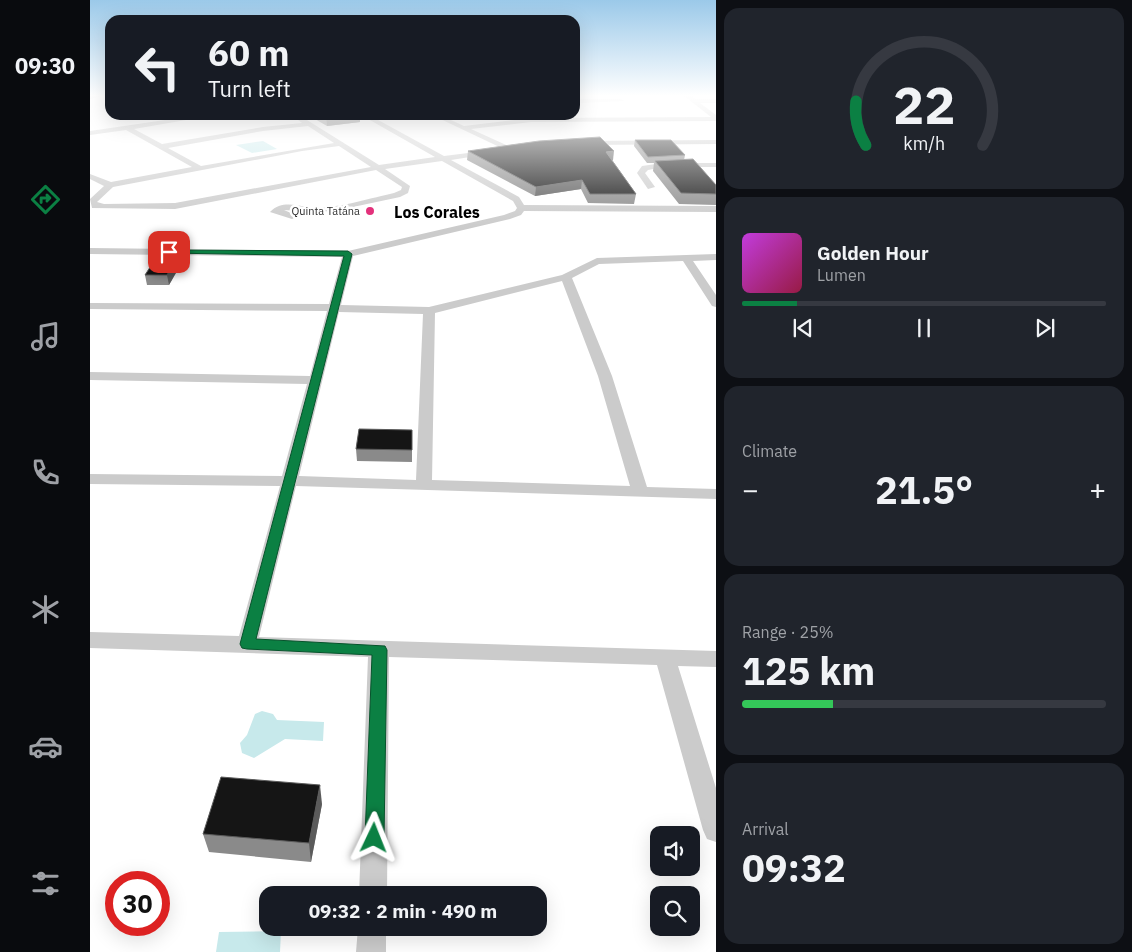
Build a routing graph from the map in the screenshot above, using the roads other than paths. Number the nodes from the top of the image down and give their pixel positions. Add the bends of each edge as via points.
1 (147, 139) edge
2 (203, 139) edge
3 (334, 139) edge
4 (408, 139) edge
5 (488, 139) edge
6 (716, 142) edge
7 (341, 144) junction
8 (573, 144) edge
9 (159, 147) junction
10 (519, 149) edge
11 (510, 150) junction
12 (442, 158) junction
13 (716, 165) edge
14 (198, 168) junction
15 (378, 168) junction
16 (90, 176) edge
17 (110, 185) junction
18 (651, 188) dead end
19 (521, 208) junction
20 (716, 209) edge
21 (304, 210) dead end
22 (90, 251) edge
23 (348, 254) junction
24 (685, 257) junction
25 (716, 257) edge
26 (566, 277) junction
27 (716, 304) edge
28 (90, 306) edge
29 (336, 308) junction
30 (429, 311) junction
31 (90, 376) edge
32 (316, 380) junction
33 (90, 479) edge
34 (290, 481) junction
35 (424, 485) junction
36 (640, 492) junction
37 (716, 494) edge
38 (90, 640) edge
39 (247, 644) junction
40 (379, 650) junction
41 (665, 658) junction
42 (716, 659) edge
43 (716, 830) edge
44 (373, 886) edge
45 (372, 936) edge
46 (371, 952) edge

1 - 9 street
2 - 9 street
3 - 7 street
4 - 12 street
5 - 11 street
6 - 8 street
7 - 14 street
7 - 15 street
9 - 14 street
10 - 11 street
11 - 12 street
12 - 15 street
12 - 19 street via 516,199
13 - 18 street via 645,168 642,173
14 - 17 street
15 - 17 street via 166,208 95,206 92,202
15 - 21 street via 406,186 404,191 334,208
16 - 17 street
19 - 20 street
19 - 23 street via 518,213 506,217
22 - 23 street
23 - 29 street
24 - 25 street
24 - 26 street via 597,260
24 - 27 street
26 - 30 street
26 - 36 street via 605,376
28 - 29 street
29 - 30 street
29 - 32 street
30 - 35 street
31 - 32 street
32 - 34 street
33 - 34 street
34 - 35 street
34 - 39 street
35 - 36 street
36 - 37 street
38 - 39 street
39 - 40 street
40 - 41 street
40 - 44 street
41 - 42 street
41 - 43 street
45 - 46 street

